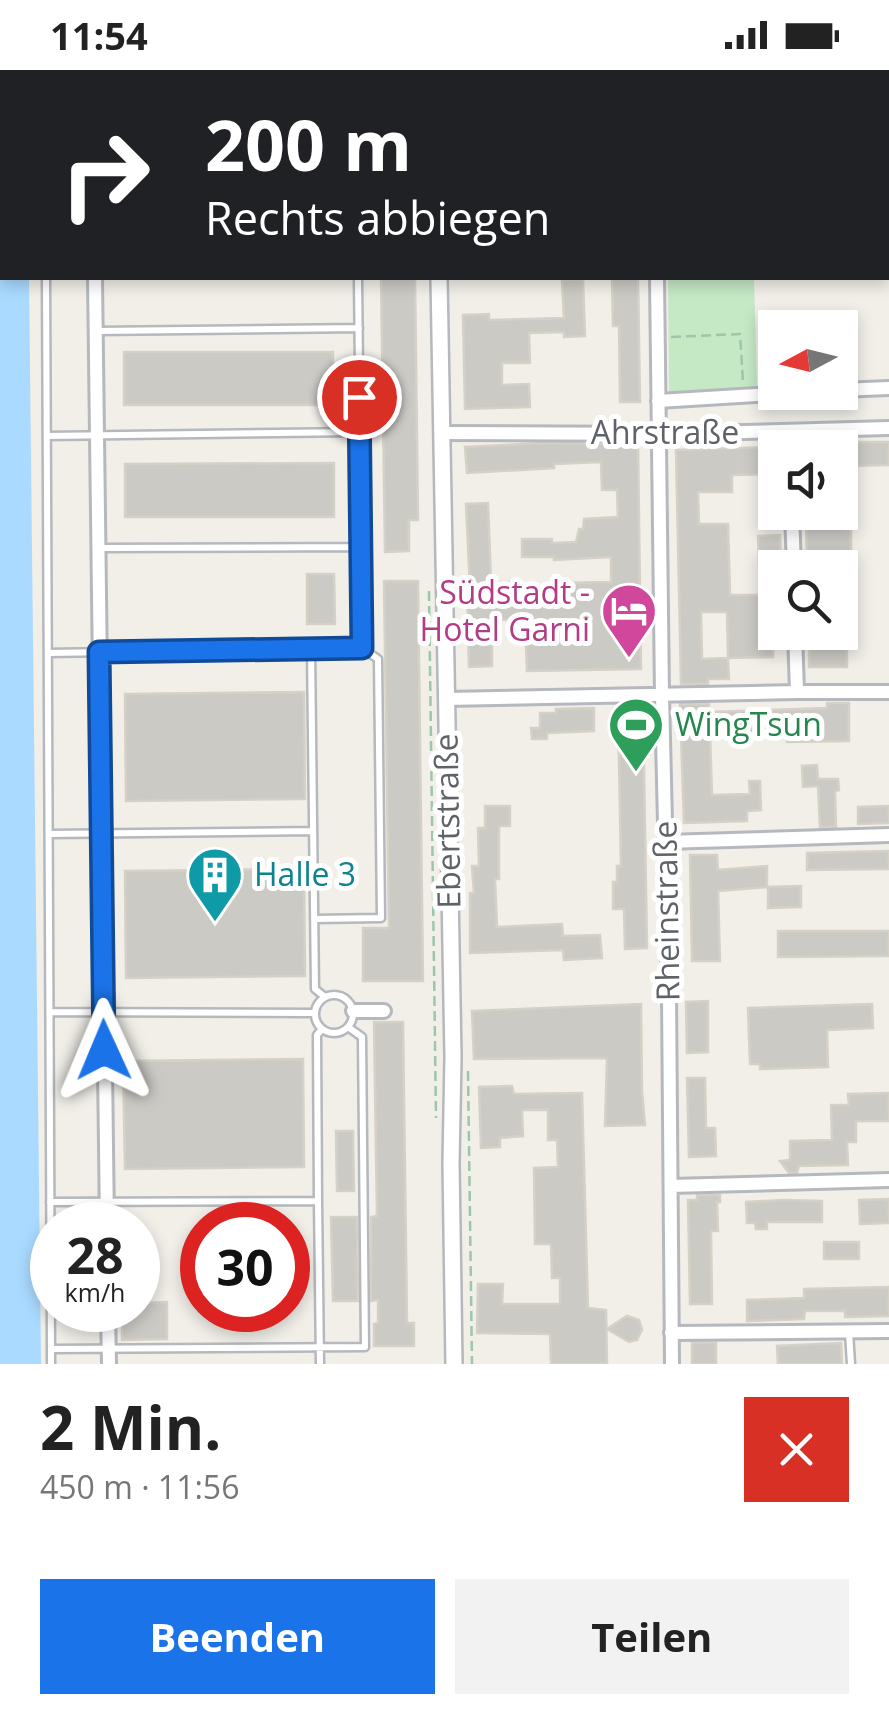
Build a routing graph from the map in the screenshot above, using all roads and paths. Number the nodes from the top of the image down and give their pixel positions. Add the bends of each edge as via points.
1 (46, 280) edge
2 (95, 280) edge
3 (358, 280) edge
4 (439, 280) edge
5 (657, 280) edge
6 (358, 328) junction
7 (95, 331) junction
8 (670, 337) dead end
9 (889, 388) edge
10 (743, 389) dead end
11 (858, 389) edge
12 (758, 395) edge
13 (658, 401) junction
14 (889, 428) edge
15 (840, 430) edge
16 (360, 432) junction
17 (758, 432) edge
18 (441, 434) junction
19 (659, 434) junction
20 (96, 435) junction
21 (47, 436) junction
22 (361, 547) junction
23 (98, 548) junction
24 (429, 595) dead end
25 (362, 648) junction
26 (311, 649) junction
27 (796, 650) edge
28 (99, 652) junction
29 (48, 653) junction
30 (797, 692) junction
31 (889, 692) edge
32 (662, 695) junction
33 (446, 699) junction
34 (314, 831) junction
35 (49, 834) junction
36 (102, 834) junction
37 (889, 836) edge
38 (665, 842) junction
39 (314, 918) junction
40 (325, 996) junction
41 (384, 1011) dead end
42 (50, 1012) junction
43 (104, 1012) junction
44 (352, 1012) junction
45 (314, 1013) junction
46 (348, 1026) junction
47 (322, 1029) junction
48 (436, 1117) dead end
49 (889, 1180) edge
50 (671, 1186) junction
51 (318, 1200) junction
52 (50, 1202) edge
53 (106, 1202) joint
54 (889, 1331) edge
55 (51, 1332) edge
56 (108, 1332) edge
57 (849, 1332) junction
58 (671, 1333) junction
59 (320, 1348) junction
60 (108, 1349) junction
61 (51, 1350) junction
62 (51, 1364) edge
63 (108, 1364) edge
64 (320, 1364) edge
65 (454, 1364) edge
66 (672, 1364) edge
67 (850, 1364) edge

1 - 21 lane
2 - 7 street
3 - 6 lane
4 - 18 street, Ebertstraße
5 - 13 street, Rheinstraße
6 - 7 lane
6 - 16 lane
7 - 20 street
8 - 10 path via 740,334
9 - 11 street
12 - 13 street
13 - 19 street, Rheinstraße
14 - 15 street, Ahrstraße
16 - 20 lane
16 - 22 lane
17 - 19 street, Ahrstraße
18 - 19 street, Ahrstraße
18 - 33 street, Ebertstraße
19 - 32 street, Rheinstraße
20 - 21 lane
20 - 23 street
21 - 29 lane
22 - 23 lane
22 - 25 lane
23 - 28 street
24 - 48 path
25 - 26 lane
25 - 39 lane via 378,659 381,918
26 - 28 lane
26 - 34 lane
27 - 30 street
28 - 29 lane
28 - 36 street
29 - 35 lane
30 - 31 street
30 - 32 street
32 - 33 street
32 - 38 street, Rheinstraße
33 - 65 street, Ebertstraße
34 - 36 lane
34 - 39 lane
35 - 36 lane
35 - 42 lane
36 - 43 street
37 - 38 street
38 - 50 street, Rheinstraße
39 - 40 lane via 316,989
40 - 44 lane via 342,996
40 - 45 lane
41 - 44 street
42 - 43 lane
42 - 52 lane
43 - 45 lane
43 - 53 street
44 - 46 lane
45 - 47 lane
46 - 47 lane
46 - 59 lane via 362,1038 365,1347
47 - 51 lane via 316,1035
49 - 50 street
50 - 58 street, Rheinstraße
51 - 53 lane
51 - 59 lane
54 - 57 street
55 - 61 lane
56 - 60 street
57 - 58 street
57 - 67 lane
58 - 66 street, Rheinstraße
59 - 60 lane
59 - 64 lane
60 - 61 lane
60 - 63 street
61 - 62 lane

